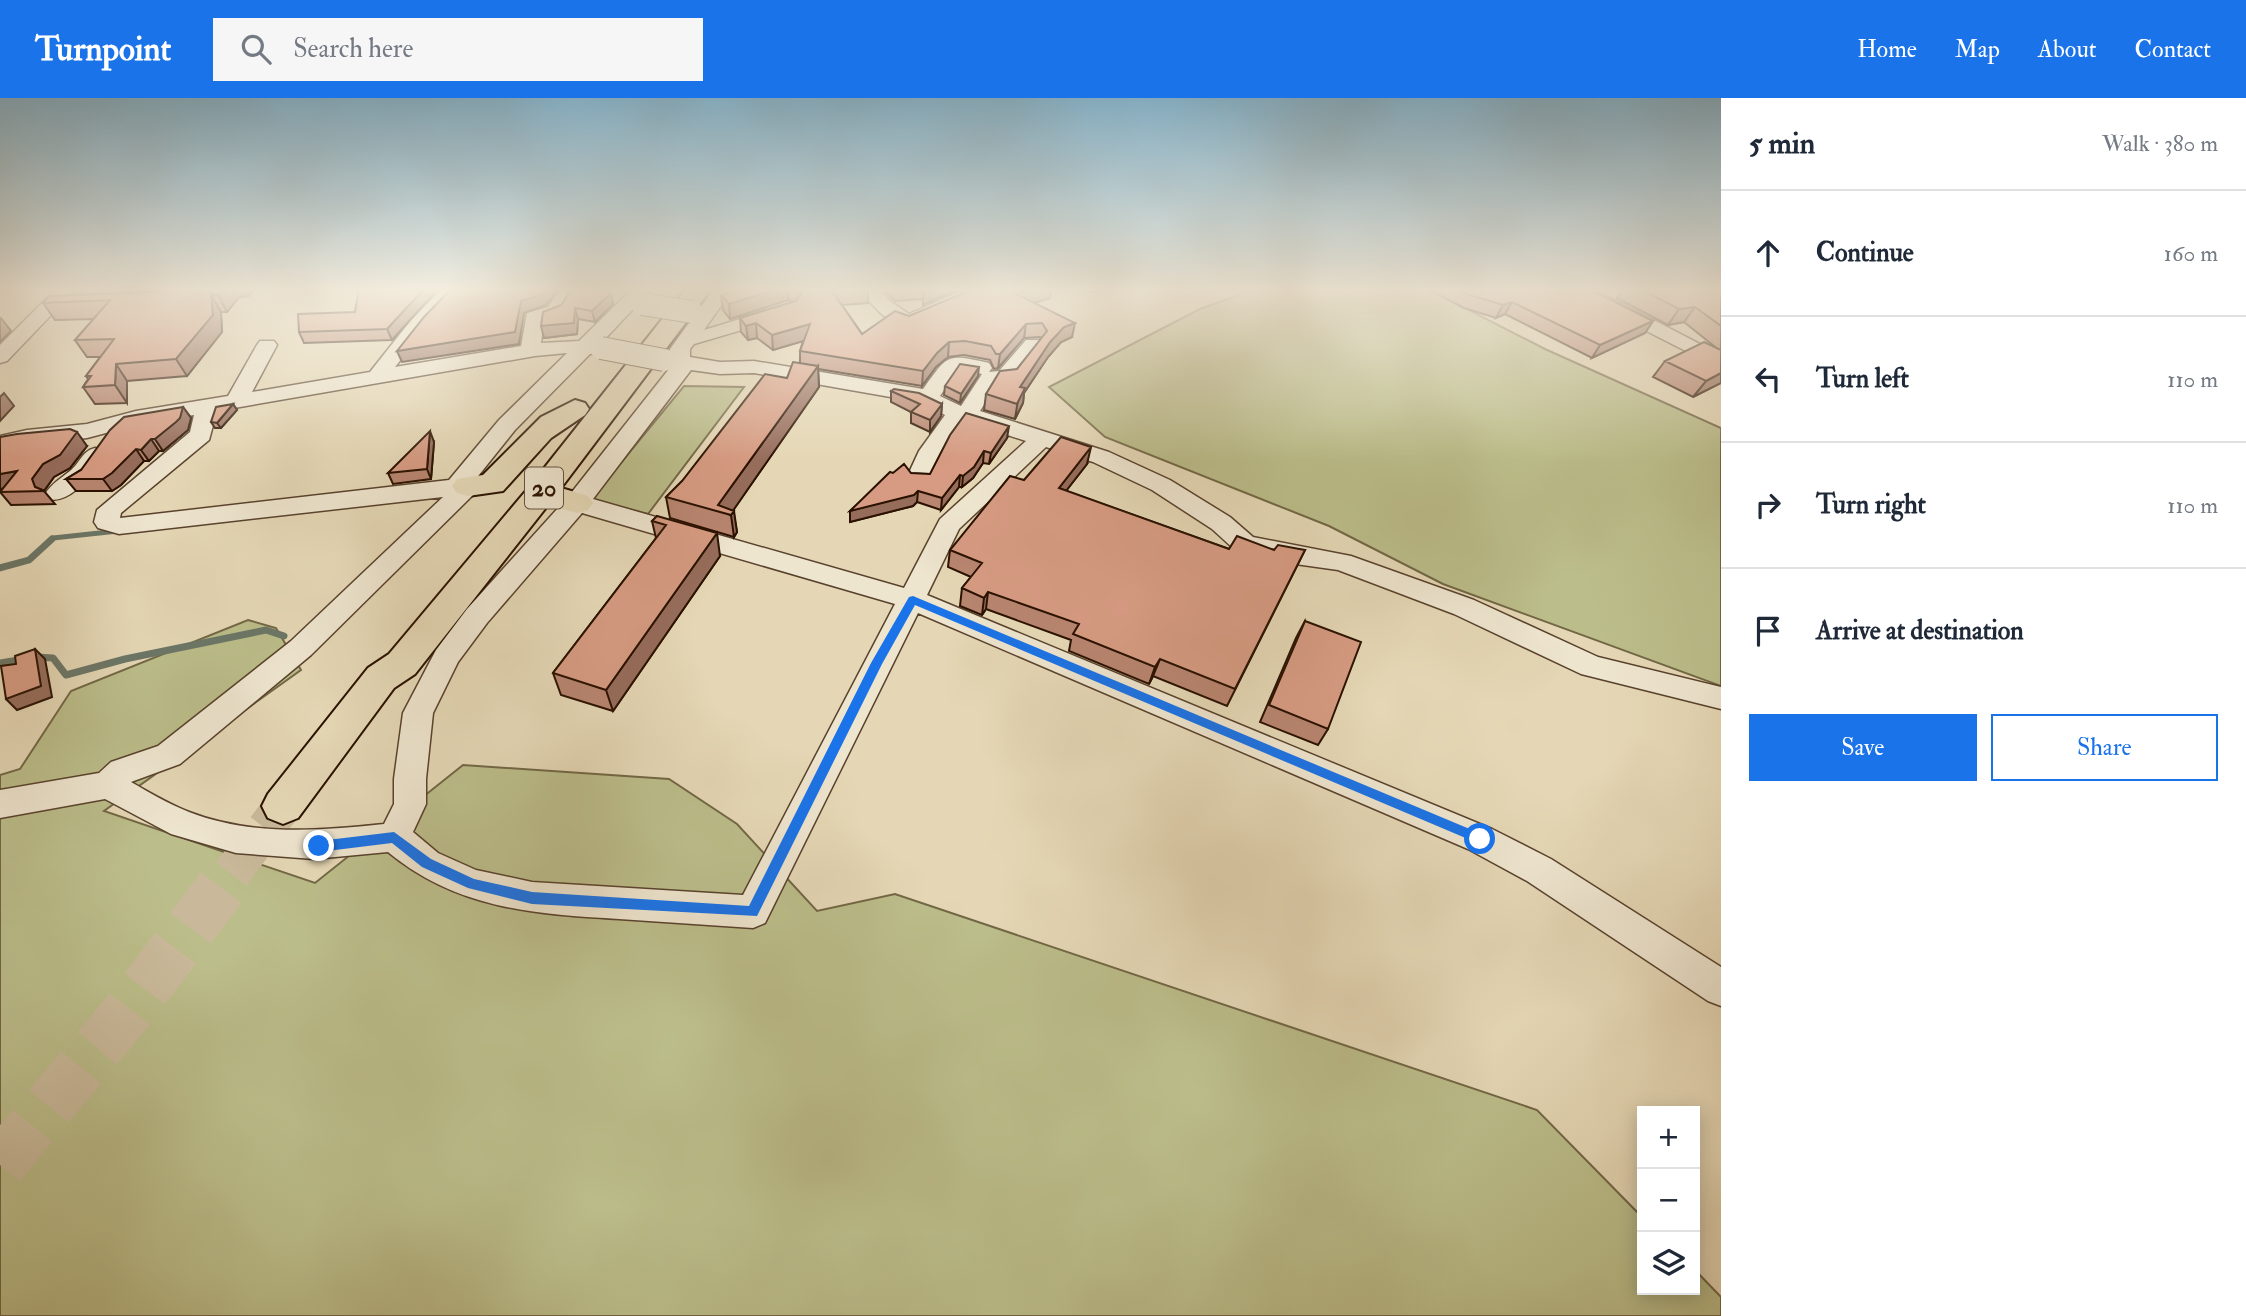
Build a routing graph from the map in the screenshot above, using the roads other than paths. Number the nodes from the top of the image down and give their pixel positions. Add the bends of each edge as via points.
1 (267, 345) dead end
2 (401, 346) edge
3 (578, 346) junction
4 (611, 346) edge
5 (672, 346) edge
6 (682, 346) edge
7 (729, 346) edge
8 (1031, 346) edge
9 (1688, 346) edge
10 (672, 362) junction
11 (1721, 363) edge
12 (754, 367) junction
13 (981, 368) edge
14 (378, 375) junction
15 (928, 397) junction
16 (236, 401) junction
17 (207, 405) junction
18 (575, 409) junction
19 (963, 413) junction
20 (87, 431) junction
21 (1044, 437) junction
22 (0, 443) edge
23 (919, 477) edge
24 (463, 487) junction
25 (541, 493) junction
26 (57, 494) dead end
27 (577, 503) junction
28 (913, 600) junction
29 (381, 678) junction
30 (1721, 698) edge
31 (107, 785) junction
32 (0, 804) edge
33 (283, 806) tunnel mouth
34 (394, 837) junction
35 (1721, 988) edge

1 - 16 street
2 - 14 street
3 - 10 street, bridge
3 - 14 street
3 - 24 street via 507,425
4 - 18 highway, 20
5 - 25 highway, 20
6 - 10 street
7 - 12 street
8 - 19 street via 1005,377 990,378
9 - 11 street
10 - 12 street
10 - 27 street via 680,370
12 - 15 street
13 - 15 street via 953,363
14 - 16 street
15 - 19 street
16 - 17 street
17 - 20 street
17 - 24 street via 201,435 109,510 107,522 119,526
18 - 24 highway via 542,430 492,484
18 - 29 highway, 20 via 385,663
19 - 21 street
19 - 23 street via 931,451
20 - 22 street via 41,433
20 - 26 street via 104,443 80,475
21 - 28 street via 949,526
21 - 30 street via 1161,485 1221,523 1244,544 1342,562 1464,607 1591,666
24 - 31 street via 301,648 169,755 122,771
25 - 27 highway
25 - 29 highway, 20 via 402,664
27 - 28 street
27 - 34 street via 446,657 418,713 410,804
28 - 34 street via 753,912 532,898 472,884 426,863
28 - 35 street via 1480,839 1539,870
29 - 33 highway, 20
31 - 32 street
31 - 34 street via 184,824 257,844 319,846

